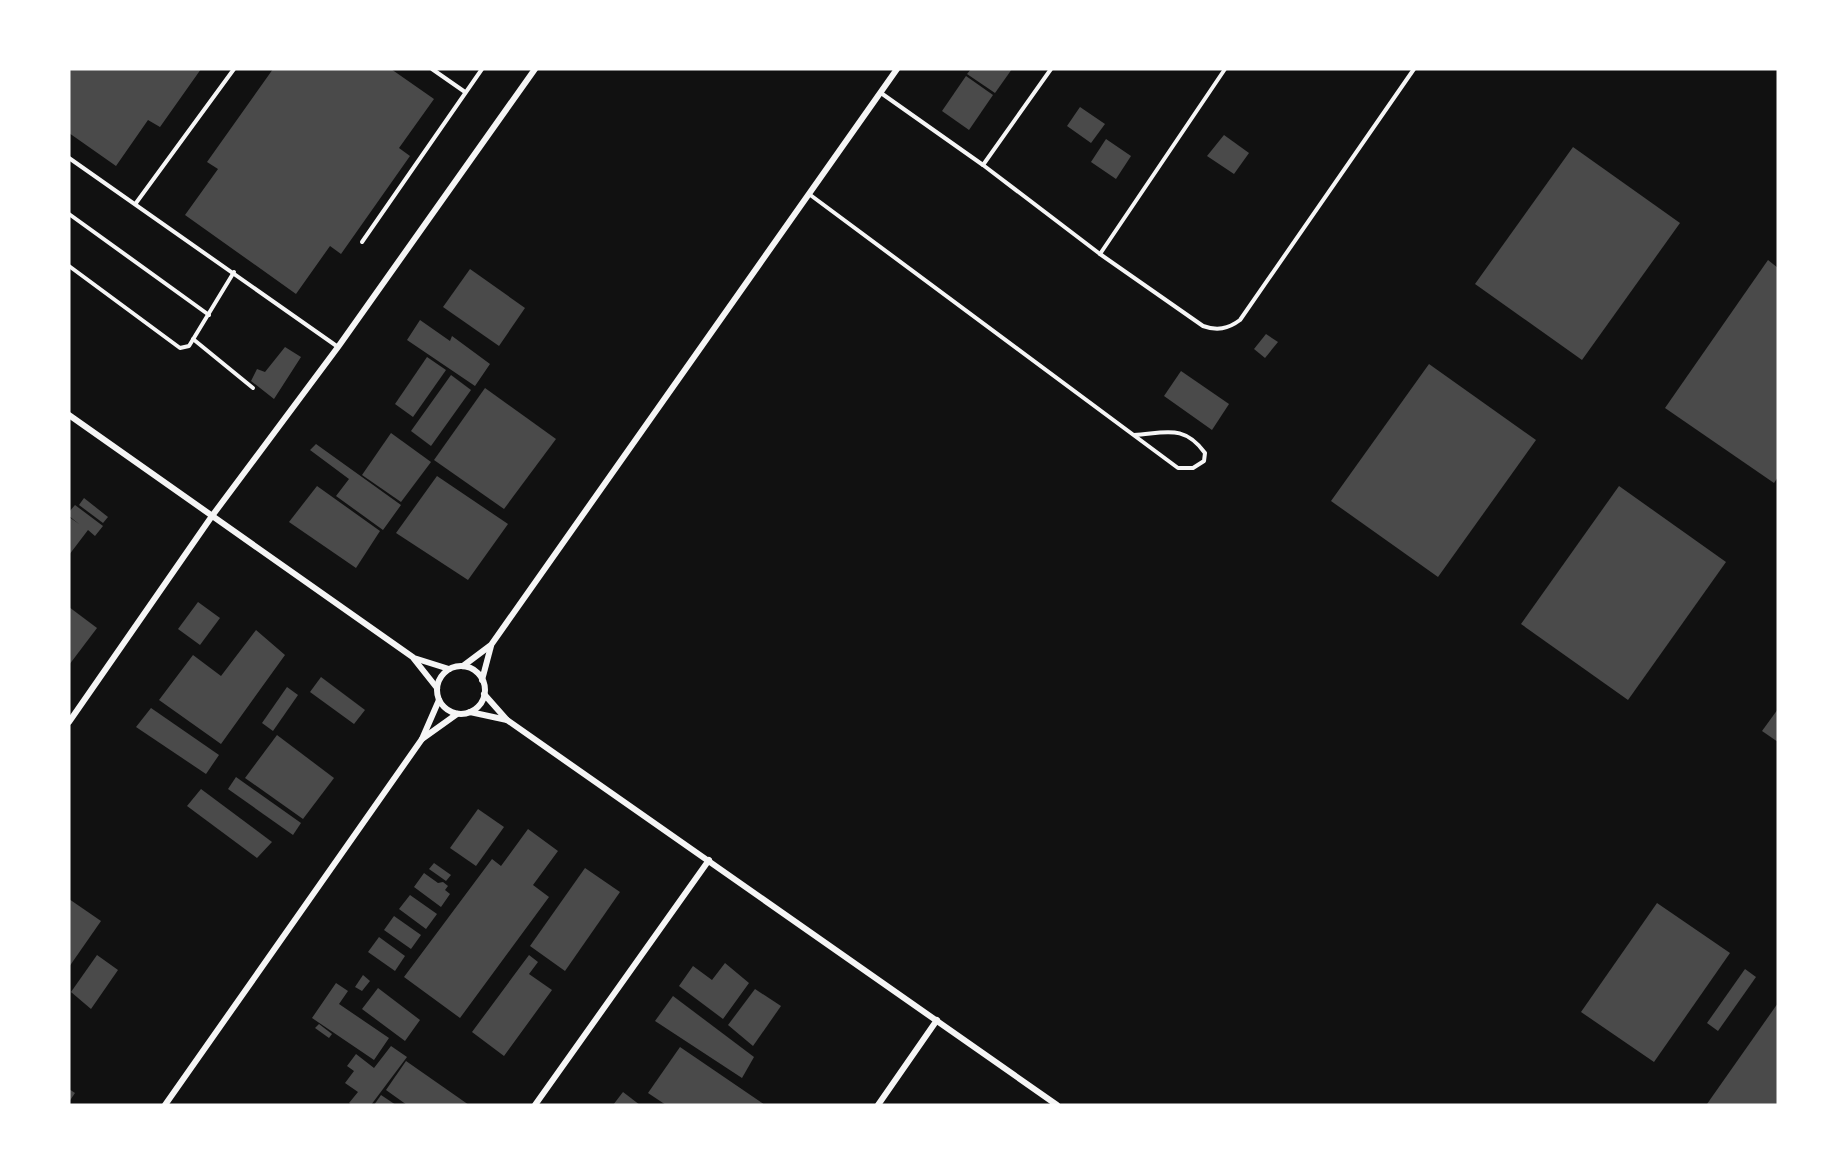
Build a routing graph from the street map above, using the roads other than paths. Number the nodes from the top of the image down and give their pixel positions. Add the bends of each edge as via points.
1 (234, 69) edge
2 (432, 69) edge
3 (482, 69) edge
4 (535, 69) edge
5 (897, 69) edge
6 (1051, 69) edge
7 (1225, 69) edge
8 (1414, 69) edge
9 (465, 92) junction
10 (880, 93) junction
11 (69, 158) edge
12 (983, 165) junction
13 (808, 194) junction
14 (136, 203) junction
15 (69, 214) edge
16 (362, 242) dead end
17 (1100, 255) junction
18 (69, 266) edge
19 (234, 272) junction
20 (209, 315) junction
21 (193, 339) junction
22 (338, 347) junction
23 (253, 388) dead end
24 (69, 415) edge
25 (1134, 435) junction
26 (212, 516) junction
27 (491, 645) junction
28 (414, 658) junction
29 (463, 666) junction
30 (448, 669) junction
31 (482, 680) junction
32 (436, 688) junction
33 (484, 694) junction
34 (439, 700) junction
35 (470, 712) junction
36 (457, 714) junction
37 (507, 720) junction
38 (69, 722) edge
39 (422, 739) junction
40 (709, 860) junction
41 (937, 1020) junction
42 (165, 1105) edge
43 (536, 1105) edge
44 (878, 1105) edge
45 (1057, 1105) edge

1 - 14 lane
2 - 9 lane
3 - 9 lane
4 - 22 street
5 - 10 street
6 - 12 lane
7 - 17 lane
8 - 17 lane via 1240,320 1232,326 1203,326
9 - 16 lane
10 - 12 lane
10 - 13 street
11 - 14 lane
12 - 17 lane
13 - 25 lane
13 - 27 street
14 - 19 lane
15 - 20 lane
18 - 21 lane via 180,348 189,346
19 - 20 lane
19 - 22 lane
20 - 21 lane
21 - 23 lane
22 - 26 street
24 - 26 street
25 - 25 lane via 1179,468 1193,468 1204,461 1205,453 1196,440 1182,432
26 - 28 street
26 - 38 street
27 - 29 street
27 - 31 street
28 - 30 street
28 - 32 street
29 - 30 street
29 - 31 street via 471,668
30 - 32 street
31 - 33 street
32 - 34 street
33 - 35 street
33 - 37 street
34 - 36 street
34 - 39 street
35 - 36 street
35 - 37 street
36 - 39 street
37 - 40 street
39 - 42 street
40 - 41 street
40 - 43 street
41 - 44 street
41 - 45 street

